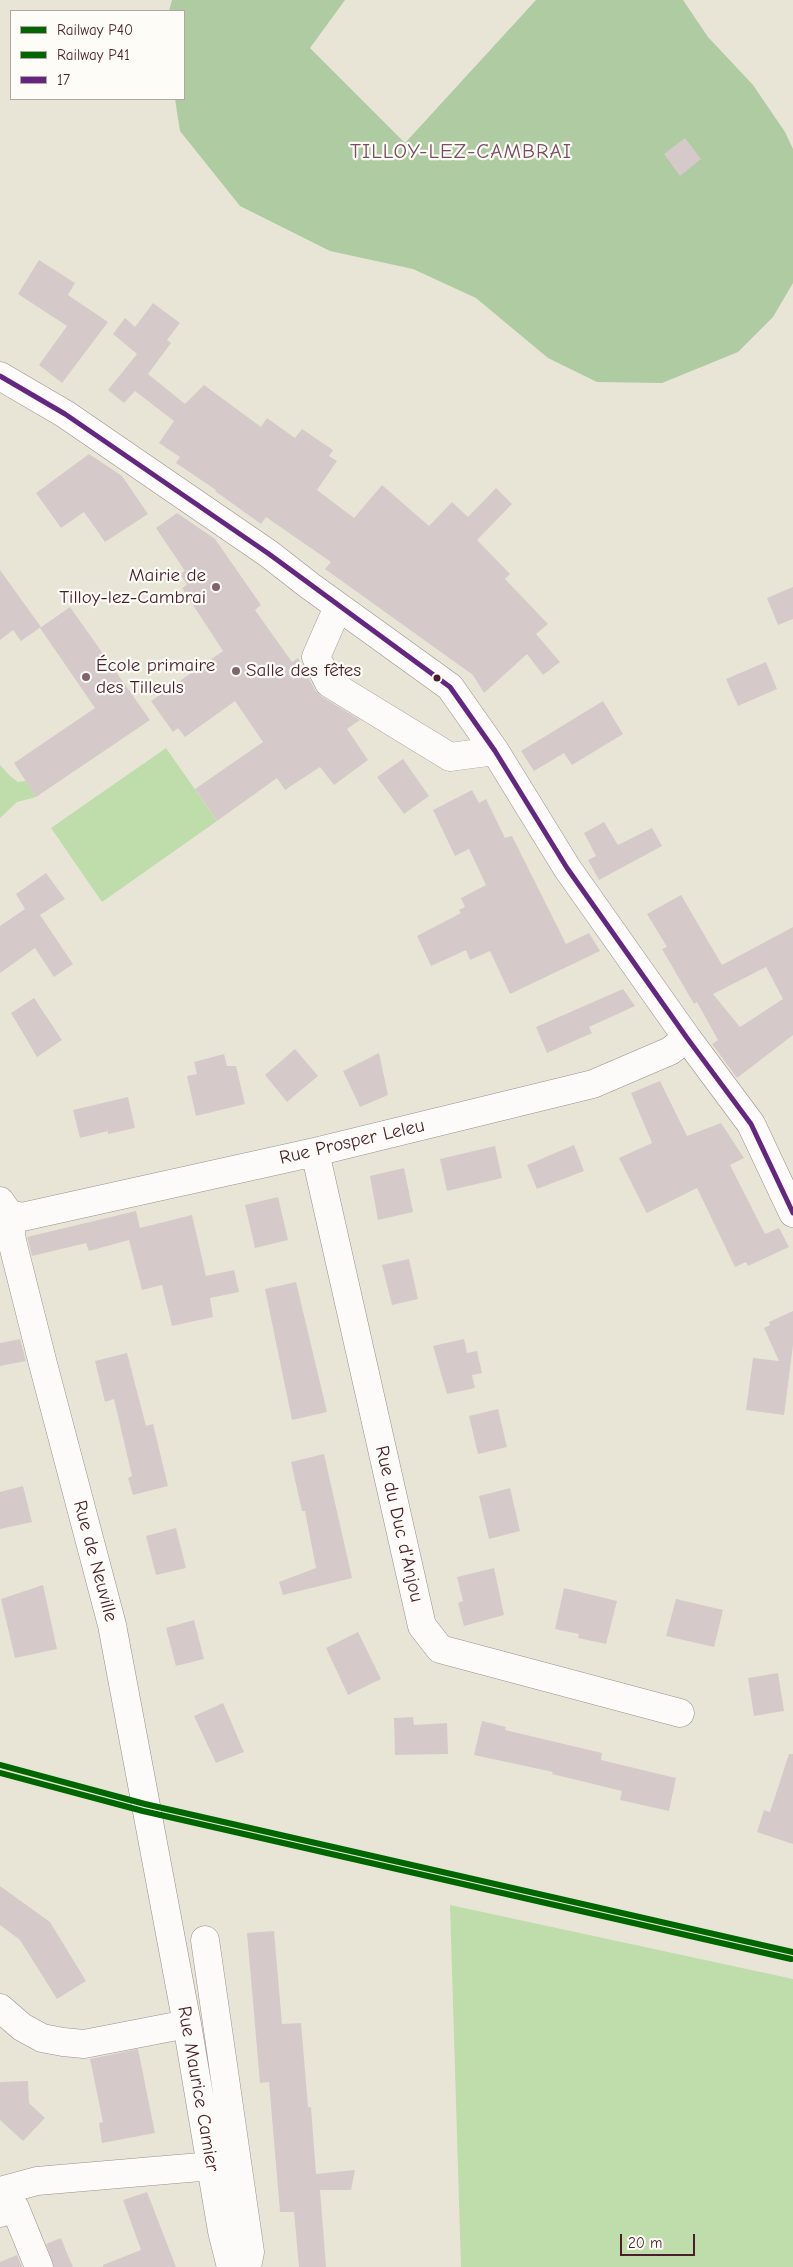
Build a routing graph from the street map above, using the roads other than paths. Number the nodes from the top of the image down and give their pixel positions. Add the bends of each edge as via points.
1 (0, 376) edge
2 (338, 606) junction
3 (495, 752) junction
4 (687, 1038) junction
5 (315, 1152) junction
6 (4, 1207) edge
7 (793, 1213) edge
8 (680, 1713) dead end
9 (166, 1912) joint
10 (205, 1940) dead end
11 (0, 2008) edge
12 (188, 2024) junction
13 (212, 2166) junction
14 (0, 2191) edge
15 (0, 2213) edge
16 (39, 2267) edge
17 (231, 2267) edge
18 (247, 2267) edge

1 - 2 street via 65,414 269,554
2 - 3 street via 450,687
2 - 3 street via 316,657 329,683 450,757
3 - 4 street via 567,868
4 - 5 street, Rue Prosper Leleu via 670,1051 593,1084
4 - 7 street via 751,1124
5 - 6 street, Rue Prosper Leleu via 22,1218
5 - 8 street, Rue du Duc d'Anjou via 422,1626 440,1649
6 - 9 street, Rue de Neuville via 112,1626
9 - 12 street, Rue Maurice Camier
10 - 18 street via 250,2252
11 - 12 street via 22,2027 42,2038 84,2044
12 - 13 street, Rue Maurice Camier
13 - 14 street via 38,2180
13 - 17 street, Rue Maurice Camier
15 - 16 street via 14,2208

